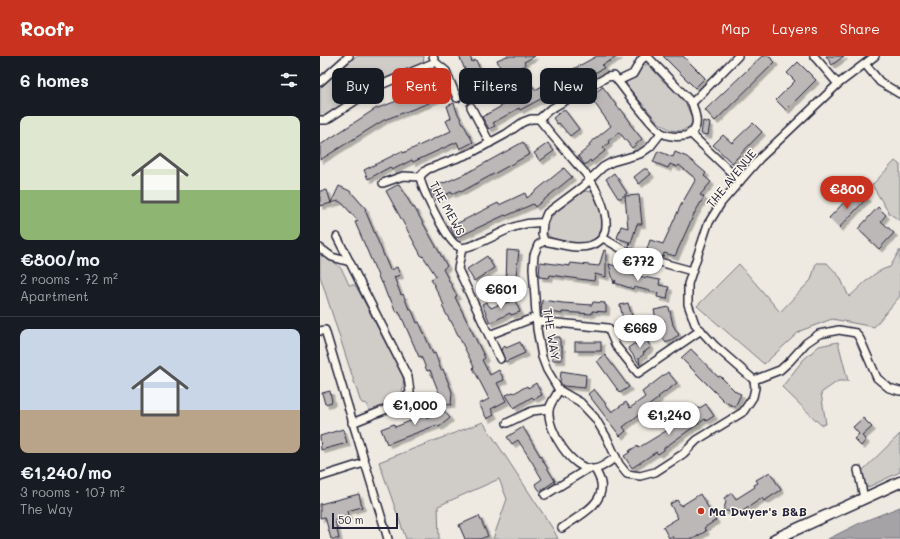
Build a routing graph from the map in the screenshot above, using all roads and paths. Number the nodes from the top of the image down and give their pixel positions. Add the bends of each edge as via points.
1 (349, 56) edge
2 (646, 56) edge
3 (738, 56) edge
4 (814, 56) edge
5 (875, 56) edge
6 (434, 59) edge
7 (865, 64) junction
8 (618, 81) junction
9 (320, 82) edge
10 (838, 84) junction
11 (900, 94) edge
12 (457, 98) dead end
13 (692, 102) junction
14 (471, 107) dead end
15 (539, 119) junction
16 (320, 120) edge
17 (661, 133) junction
18 (690, 133) junction
19 (490, 143) junction
20 (420, 177) junction
21 (590, 180) junction
22 (740, 181) junction
23 (383, 183) dead end
24 (542, 223) junction
25 (337, 238) dead end
26 (603, 238) junction
27 (544, 241) junction
28 (320, 248) edge
29 (462, 248) junction
30 (350, 262) junction
31 (692, 271) junction
32 (537, 319) junction
33 (701, 330) junction
34 (320, 331) edge
35 (489, 335) junction
36 (500, 359) dead end
37 (754, 380) junction
38 (559, 390) junction
39 (900, 391) edge
40 (549, 409) junction
41 (352, 423) junction
42 (507, 423) dead end
43 (616, 457) junction
44 (364, 463) junction
45 (592, 468) junction
46 (858, 470) dead end
47 (320, 477) edge
48 (900, 482) edge
49 (545, 495) dead end
50 (864, 498) junction
51 (562, 528) dead end
52 (388, 539) edge
53 (775, 539) edge

1 - 9 street
2 - 8 street via 633,74
2 - 13 street
3 - 13 street
4 - 10 street
5 - 7 street, THE AVENUE
6 - 12 street via 446,71
6 - 16 street via 376,87 326,120
7 - 10 street, THE AVENUE
7 - 11 street via 880,82
8 - 15 street via 614,76 607,77 549,110
8 - 17 street
10 - 22 street, THE AVENUE via 760,158
13 - 18 street via 696,124 695,130
14 - 19 street
15 - 19 street via 523,122
15 - 21 street
17 - 18 street via 677,136
17 - 21 street via 650,147 640,154 612,162
18 - 22 street
19 - 20 street via 428,169
20 - 23 street via 402,176
20 - 29 street, THE MEWS via 426,196 446,232 456,245
21 - 24 street via 547,213
21 - 26 street via 605,212 607,223
22 - 31 street, THE AVENUE via 721,203 708,224
24 - 27 street
24 - 29 street via 522,224
25 - 30 street
26 - 27 street via 589,246 577,247
26 - 31 street via 641,257
27 - 32 street, THE WAY via 534,255
28 - 30 street via 332,257
29 - 35 street, THE MEWS via 458,269
30 - 41 street via 408,377 410,392 402,404
31 - 33 street, THE AVENUE via 688,284 688,304 695,324
32 - 33 street via 608,328 616,346 638,373
32 - 35 street
32 - 38 street, THE WAY via 542,357
33 - 37 street, THE AVENUE via 715,346
34 - 41 street via 325,330
35 - 36 street, THE MEWS
37 - 39 street via 780,370 818,334 839,330 856,333 877,378 889,388
37 - 43 street, THE WAY via 753,396 743,412 697,440 682,454 655,472 640,476 627,474
38 - 40 street
38 - 43 street, THE WAY via 580,402 595,418
40 - 42 street via 532,411
40 - 45 street via 556,437 573,461 585,468
41 - 44 street
43 - 45 street via 606,464
44 - 47 street
44 - 52 street
45 - 49 street
45 - 51 street via 601,484 601,495 593,506
46 - 50 street
48 - 50 main road
50 - 53 main road

